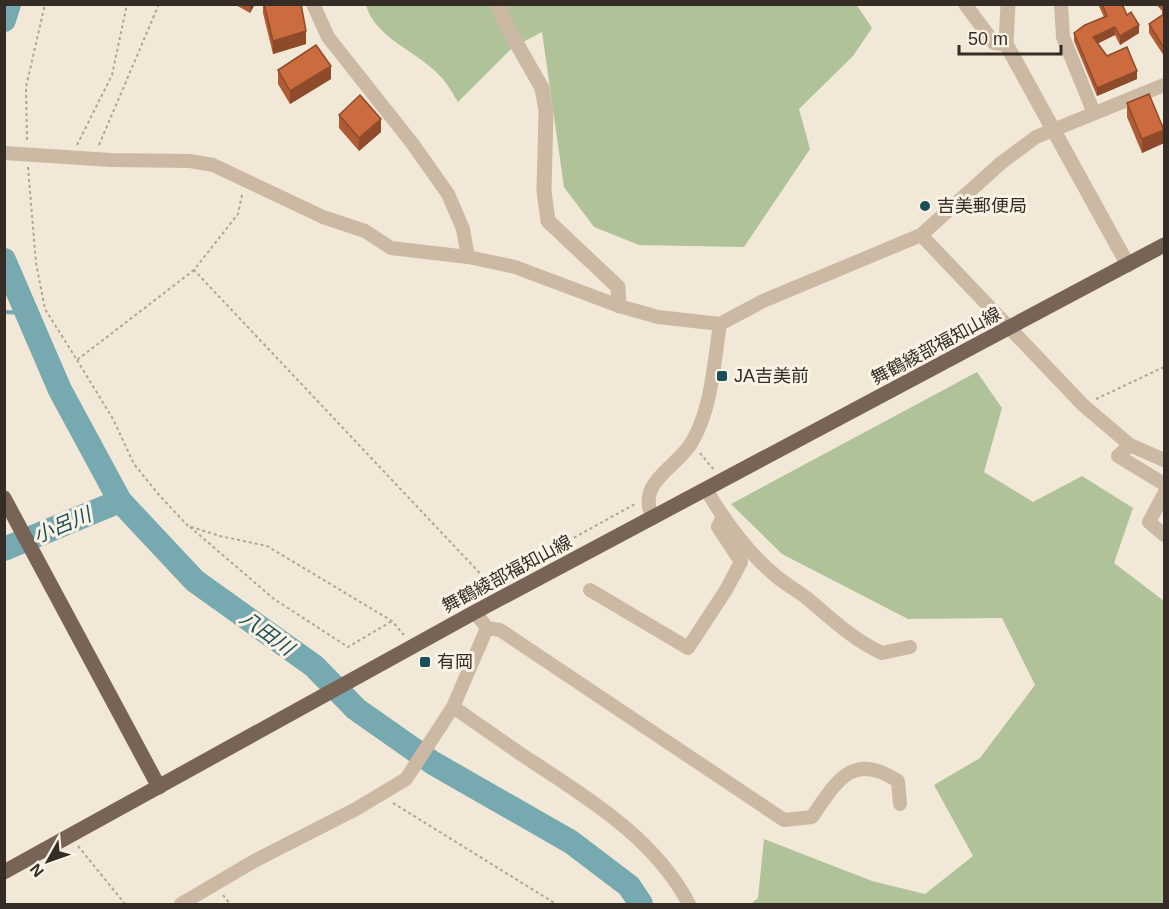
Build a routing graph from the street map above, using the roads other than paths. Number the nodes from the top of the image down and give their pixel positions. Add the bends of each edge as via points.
1 (313, 4) edge
2 (498, 4) edge
3 (966, 4) edge
4 (1008, 4) edge
5 (1061, 4) edge
6 (1006, 44) junction
7 (1164, 85) edge
8 (1094, 113) junction
9 (1055, 130) junction
10 (16, 155) edge
11 (921, 235) junction
12 (1164, 245) edge
13 (468, 257) junction
14 (1128, 265) junction
15 (619, 306) junction
16 (720, 324) junction
17 (1008, 329) junction
18 (1130, 445) junction
19 (1164, 460) edge
20 (1164, 484) edge
21 (707, 491) junction
22 (1164, 494) edge
23 (4, 498) edge
24 (723, 517) junction
25 (653, 518) junction
26 (1164, 535) edge
27 (590, 590) dead end
28 (475, 612) junction
29 (487, 628) junction
30 (910, 647) dead end
31 (453, 707) junction
32 (159, 787) junction
33 (900, 804) dead end
34 (4, 872) edge
35 (181, 904) edge
36 (689, 904) edge

1 - 13 street via 328,37 447,194 463,229
2 - 15 street via 542,88 548,221 618,287
3 - 6 street via 994,43
4 - 6 street
5 - 8 street via 1063,37
6 - 9 street
7 - 8 street
8 - 9 street
9 - 11 street via 1036,136 1001,163
9 - 14 street
10 - 13 street via 213,165 323,217 365,231 391,249
11 - 16 street via 763,301
11 - 17 street
12 - 14 main road, 舞鶴綾部福知山線
13 - 15 street via 515,267
14 - 17 main road, 舞鶴綾部福知山線
15 - 16 street via 658,317
16 - 25 street via 707,402 692,443 652,485 648,497
17 - 18 street via 1083,405
17 - 21 main road, 舞鶴綾部福知山線
18 - 19 street
18 - 20 street via 1118,456
21 - 24 street
21 - 25 main road, 舞鶴綾部福知山線
22 - 26 street via 1149,522
23 - 32 main road
24 - 27 street via 718,528 741,562 688,648
24 - 30 street via 777,577 854,638 882,653
25 - 28 main road, 舞鶴綾部福知山線
28 - 29 street
28 - 32 main road, 舞鶴綾部福知山線
29 - 31 street
29 - 33 street via 500,630 784,820 812,817 833,787 852,770 866,766 886,772 898,781
31 - 35 street via 406,778
31 - 36 street via 626,826 662,863
32 - 34 main road, 舞鶴綾部福知山線

